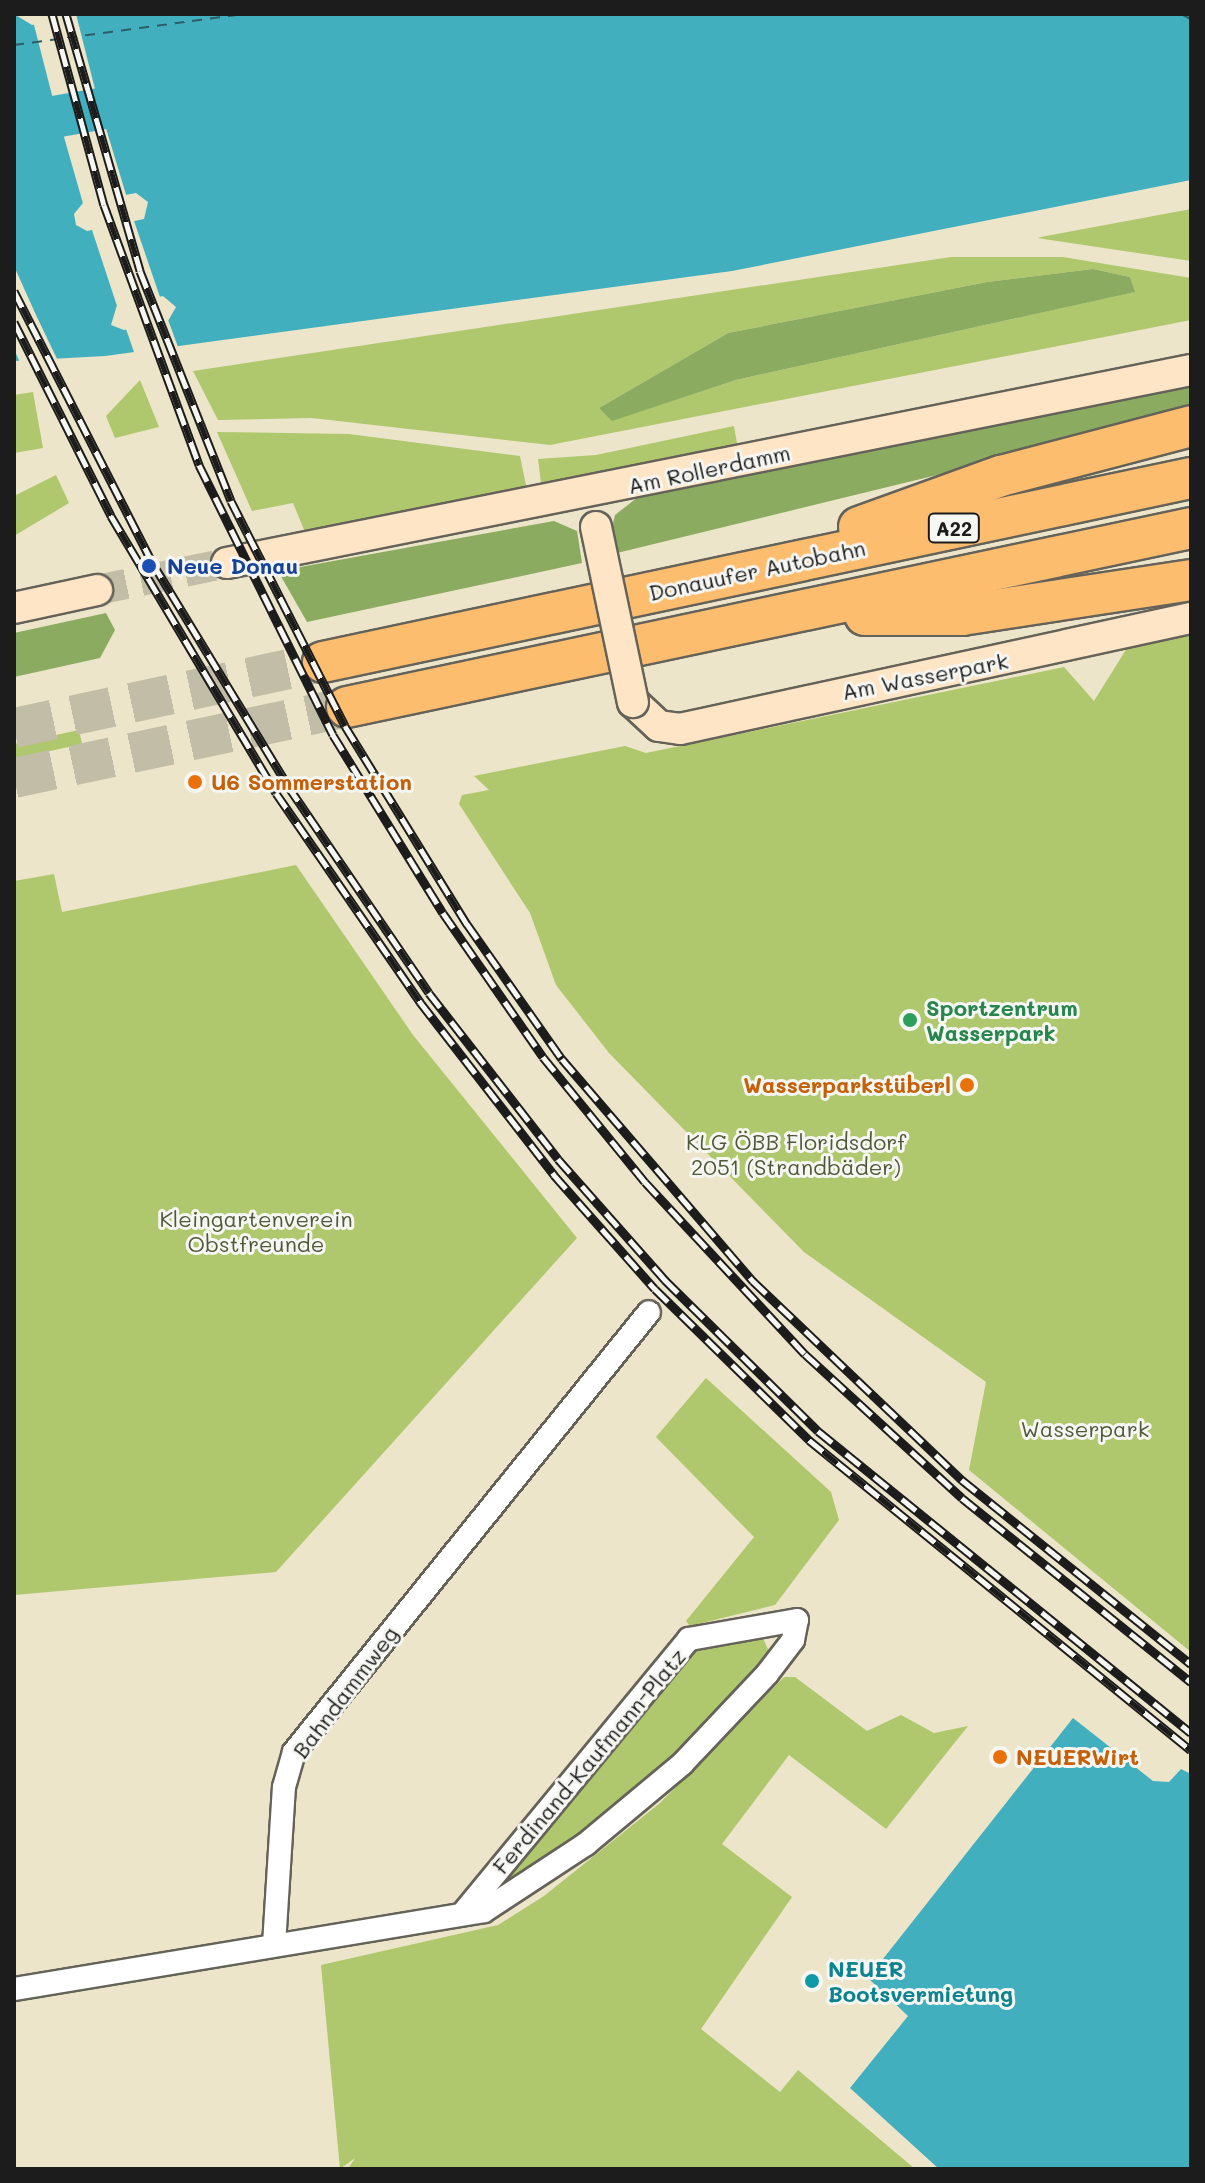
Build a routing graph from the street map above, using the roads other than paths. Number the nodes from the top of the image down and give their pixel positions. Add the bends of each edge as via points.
1 (1191, 370) edge
2 (1191, 426) edge
3 (1191, 478) edge
4 (589, 494) junction
5 (1191, 528) edge
6 (227, 563) tunnel mouth
7 (717, 579) junction
8 (1191, 580) edge
9 (97, 590) tunnel mouth
10 (14, 608) edge
11 (785, 615) junction
12 (1191, 618) edge
13 (323, 662) tunnel mouth
14 (347, 707) tunnel mouth
15 (649, 1312) dead end
16 (465, 1911) junction
17 (274, 1945) junction
18 (14, 1989) edge

1 - 4 street, Am Rollerdamm
2 - 7 highway via 1001,476
3 - 7 highway, Donauufer Autobahn / A22
4 - 6 street, Am Rollerdamm
4 - 12 street, Am Wasserpark, bridge via 633,702 659,726 680,729
5 - 11 highway, A22
7 - 13 highway, Donauufer Autobahn / A22
8 - 11 highway via 962,615
9 - 10 street
11 - 14 highway, A22
15 - 17 street, Bahndammweg via 294,1752 284,1787
16 - 16 street, Ferdinand-Kaufmann-Platz via 484,1911 525,1888 659,1785 767,1674 793,1640 797,1620 689,1639
16 - 17 street, Ferdinand-Kaufmann-Platz
17 - 18 street

